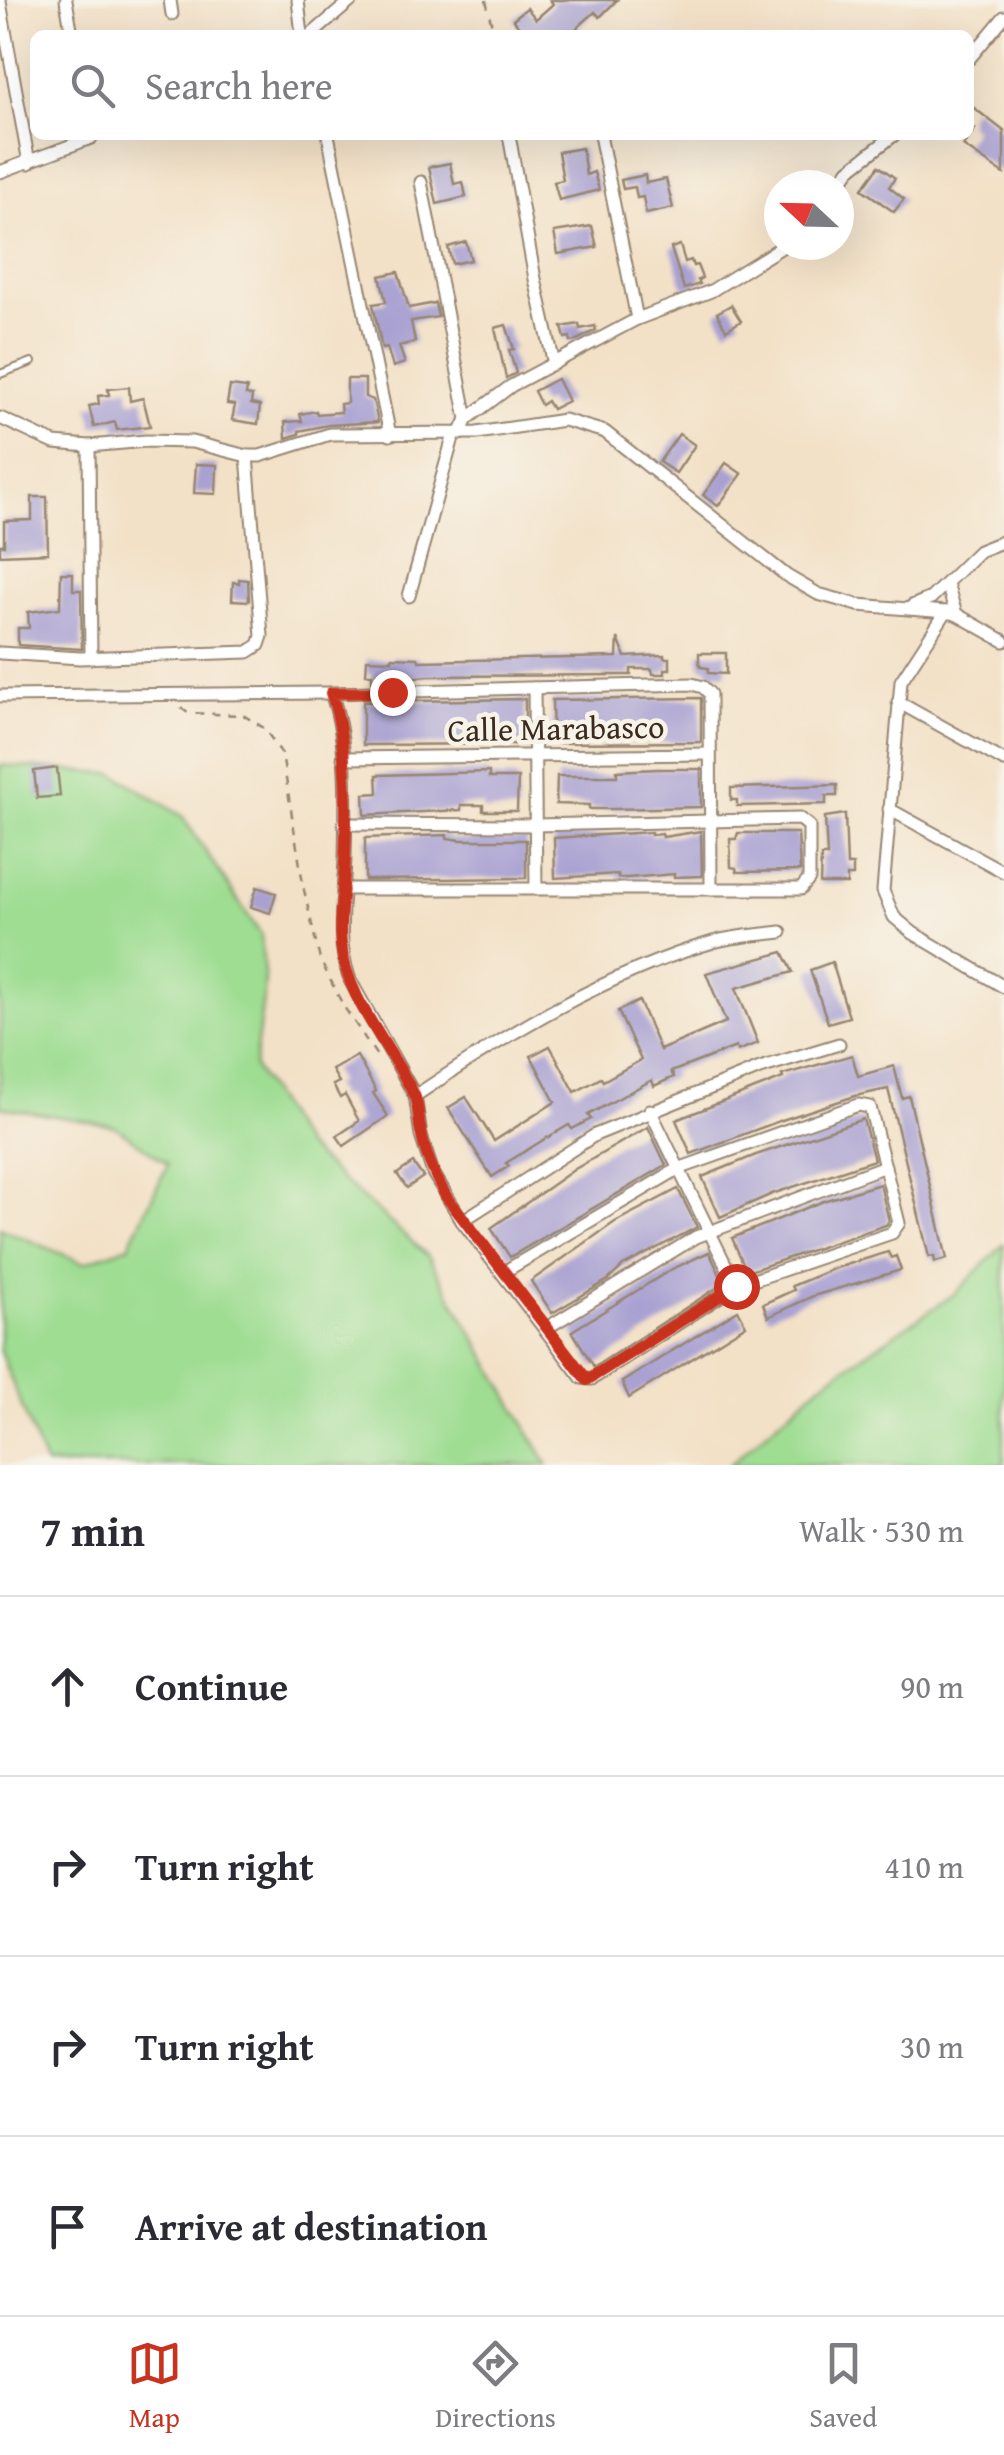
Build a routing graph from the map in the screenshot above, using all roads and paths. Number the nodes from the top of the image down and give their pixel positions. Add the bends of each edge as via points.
1 (66, 0) edge
2 (170, 0) edge
3 (298, 0) edge
4 (352, 0) edge
5 (486, 0) edge
6 (0, 2) edge
7 (172, 14) dead end
8 (1004, 16) edge
9 (71, 30) edge
10 (301, 30) edge
11 (318, 30) edge
12 (493, 30) edge
13 (974, 53) edge
14 (86, 140) edge
15 (329, 140) edge
16 (511, 140) edge
17 (601, 140) edge
18 (888, 140) edge
19 (29, 163) junction
20 (849, 170) edge
21 (0, 172) edge
22 (421, 182) dead end
23 (764, 258) edge
24 (636, 319) junction
25 (32, 362) dead end
26 (554, 364) junction
27 (0, 374) edge
28 (0, 418) edge
29 (468, 419) junction
30 (457, 434) junction
31 (390, 435) junction
32 (89, 446) junction
33 (247, 456) junction
34 (1004, 541) edge
35 (947, 584) junction
36 (409, 596) dead end
37 (908, 608) junction
38 (951, 613) junction
39 (1004, 641) edge
40 (0, 652) edge
41 (91, 658) junction
42 (534, 688) junction
43 (331, 693) junction
44 (174, 694) junction
45 (0, 696) edge
46 (898, 702) junction
47 (710, 754) junction
48 (534, 756) junction
49 (343, 758) junction
50 (1004, 760) edge
51 (889, 809) junction
52 (711, 821) junction
53 (344, 824) junction
54 (536, 825) junction
55 (1004, 872) edge
56 (536, 889) junction
57 (711, 889) junction
58 (343, 890) junction
59 (780, 932) dead end
60 (1004, 987) edge
61 (839, 1044) dead end
62 (396, 1063) junction
63 (415, 1096) junction
64 (650, 1110) junction
65 (885, 1166) junction
66 (678, 1170) junction
67 (462, 1221) junction
68 (710, 1230) junction
69 (502, 1273) junction
70 (736, 1286) junction
71 (545, 1329) junction

1 - 9 street
2 - 7 street
3 - 10 street
4 - 11 street
5 - 12 path
6 - 19 street
8 - 13 street
14 - 19 street
15 - 31 street
16 - 26 street
17 - 24 street
18 - 20 street
19 - 21 street
22 - 29 street
23 - 24 street via 711,291
24 - 26 street
25 - 27 lane
26 - 29 street
28 - 32 street via 54,443
29 - 30 street
30 - 31 street
30 - 36 street
30 - 37 street via 564,420 586,424 606,432 802,585 858,605
31 - 33 street via 330,434
32 - 33 street via 192,442
32 - 41 street
33 - 41 street via 259,645 236,653
34 - 35 street via 979,550
35 - 37 street
35 - 38 street
37 - 38 street
38 - 39 street
38 - 46 street via 901,681
40 - 41 street
42 - 43 street
42 - 47 street via 703,686 710,694
42 - 48 street
43 - 44 street
43 - 49 street
44 - 45 street
44 - 62 path via 188,712 243,715 274,739 320,960 370,1048
46 - 50 street
46 - 51 street
47 - 48 street, Calle Marabasco
47 - 52 street
48 - 49 street, Calle Marabasco
48 - 54 street
49 - 53 street
51 - 55 street
51 - 60 street via 883,891 894,917
52 - 54 street
52 - 57 street
52 - 57 street via 805,822 809,880 801,889
53 - 54 street
53 - 58 street
54 - 56 street
56 - 57 street
56 - 58 street
58 - 62 street via 343,962
59 - 63 street via 712,942 594,990
61 - 64 street
62 - 63 street
63 - 67 street via 433,1173
64 - 66 street
64 - 67 street via 594,1136
65 - 66 street via 870,1108 858,1105
65 - 68 street
65 - 70 street via 899,1222 892,1234
66 - 68 street
66 - 69 street
67 - 69 street
68 - 70 street
68 - 71 street
69 - 71 street
70 - 71 street via 592,1379 582,1378

